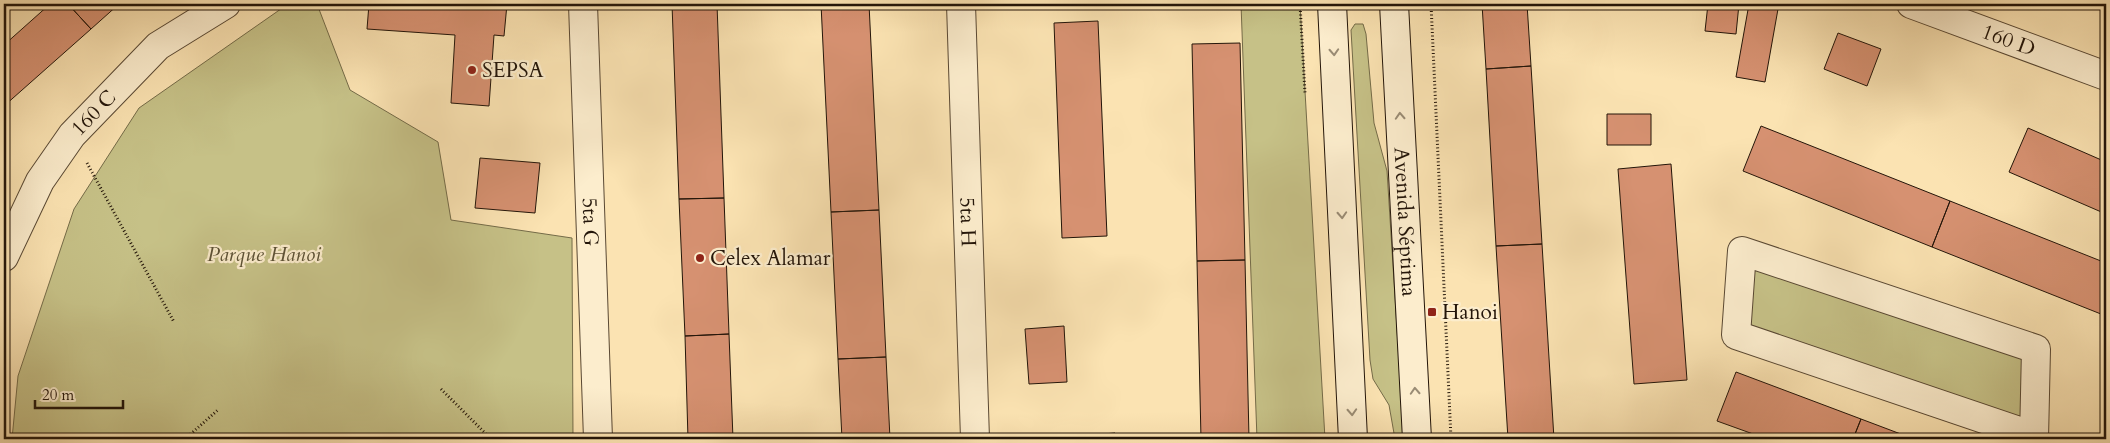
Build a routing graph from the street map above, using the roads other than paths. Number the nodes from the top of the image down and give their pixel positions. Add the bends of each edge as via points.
1 (226, 4) edge
2 (583, 4) edge
3 (961, 4) edge
4 (1332, 4) edge
5 (1394, 4) edge
6 (1911, 4) edge
7 (2106, 76) edge
8 (4, 257) edge
9 (2034, 437) edge
10 (598, 439) edge
11 (975, 439) edge
12 (1353, 439) edge
13 (1417, 439) edge

1 - 8 street, 160 C via 158,46 72,135 40,181
2 - 10 street, 5ta G
3 - 11 street, 5ta H
4 -> 12 street
13 -> 5 street, Avenida Séptima
6 - 7 street, 160 D
9 - 9 street via 1736,335 1742,250 2036,349

